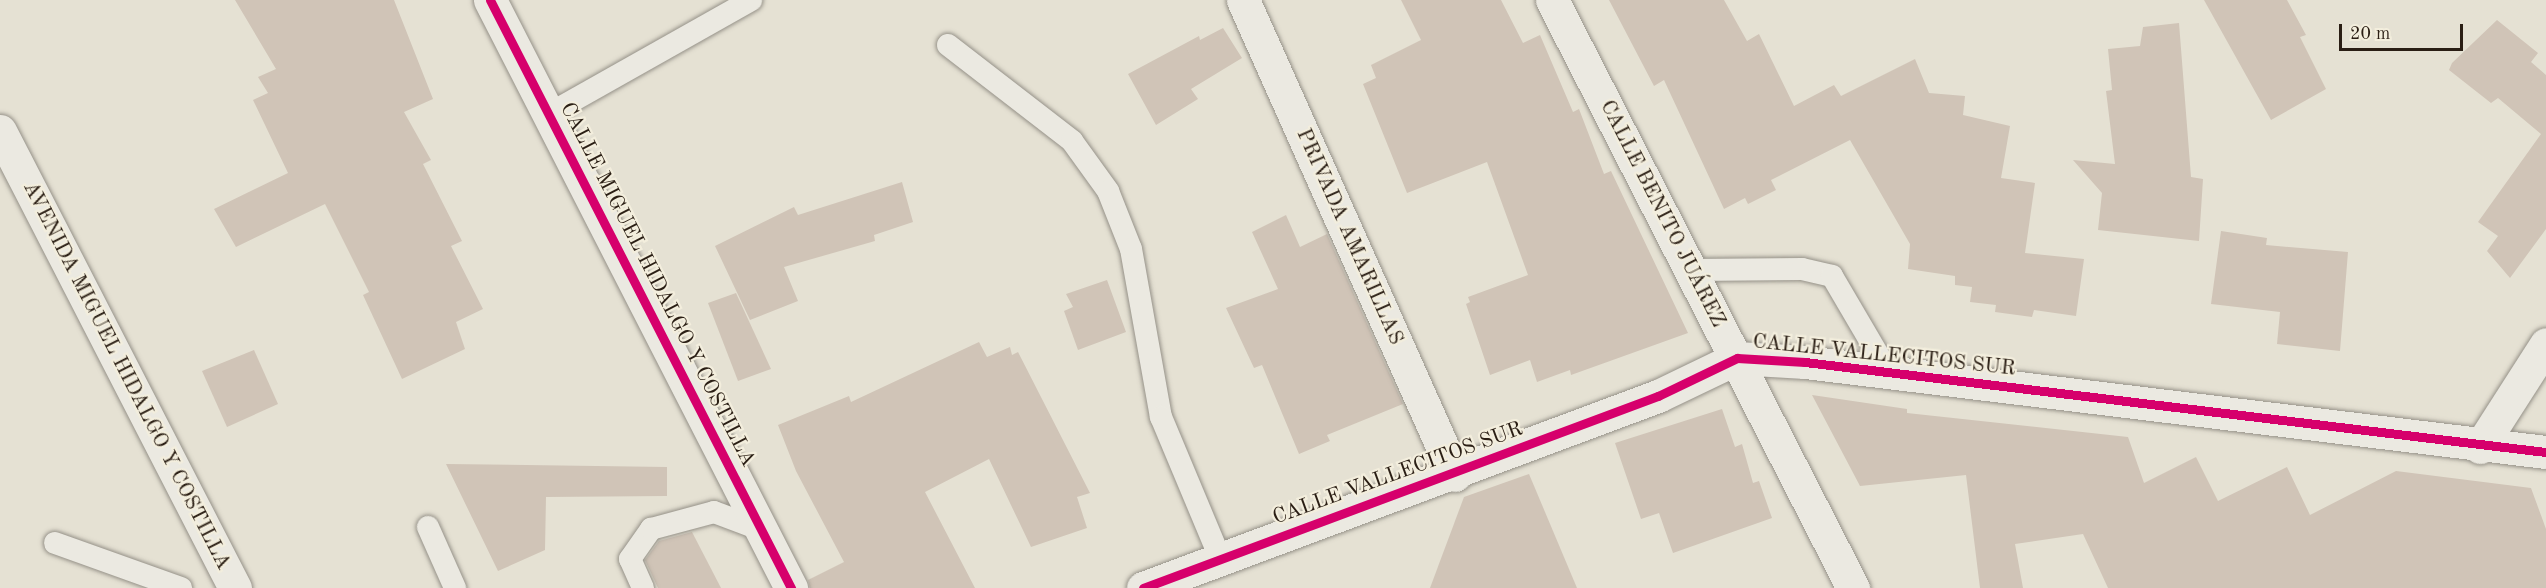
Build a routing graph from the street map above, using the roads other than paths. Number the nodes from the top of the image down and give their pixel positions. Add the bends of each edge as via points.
1 (490, 0) edge
2 (752, 0) edge
3 (1243, 0) edge
4 (1552, 0) edge
5 (948, 45) dead end
6 (549, 114) junction
7 (0, 131) edge
8 (1691, 270) junction
9 (2546, 344) edge
10 (1737, 358) junction
11 (1889, 373) junction
12 (2480, 447) junction
13 (2546, 452) edge
14 (1455, 475) junction
15 (428, 527) dead end
16 (762, 530) junction
17 (55, 543) dead end
18 (1220, 558) junction
19 (181, 588) edge
20 (235, 588) edge
21 (455, 588) edge
22 (644, 588) edge
23 (790, 588) edge
24 (1143, 588) edge
25 (1854, 588) edge

1 - 6 street, CALLE MIGUEL HIDALGO Y COSTILLA
2 - 6 lane
3 - 14 street, PRIVADA AMARILLAS
4 - 8 street, CALLE BENITO JUÁREZ
5 - 18 lane via 1072,141 1108,191 1131,249 1161,417
6 - 16 street, CALLE MIGUEL HIDALGO Y COSTILLA
7 - 20 street, AVENIDA MIGUEL HIDALGO Y COSTILLA
8 - 10 street, CALLE BENITO JUÁREZ
8 - 11 lane via 1802,269 1832,276
9 - 12 street
10 - 11 street, CALLE VALLECITOS SUR
10 - 14 street, CALLE VALLECITOS SUR via 1658,396
10 - 25 street, CALLE BENITO JUÁREZ
11 - 12 street, CALLE VALLECITOS SUR
12 - 13 street, CALLE VALLECITOS SUR
14 - 18 street, CALLE VALLECITOS SUR
15 - 21 lane
16 - 22 lane via 714,512 651,529 630,559
16 - 23 street, CALLE MIGUEL HIDALGO Y COSTILLA
17 - 19 lane
18 - 24 street, CALLE VALLECITOS SUR

